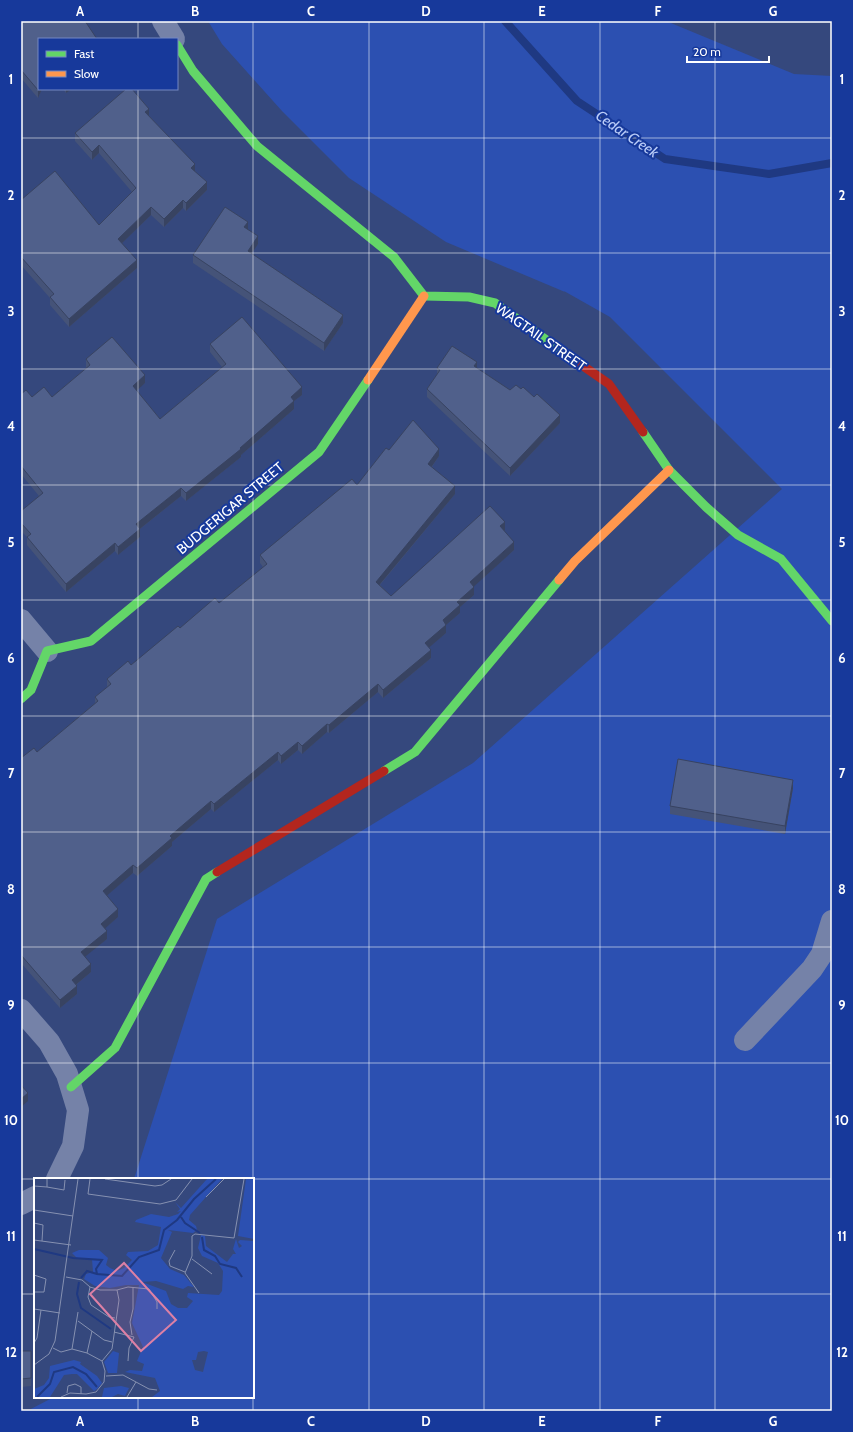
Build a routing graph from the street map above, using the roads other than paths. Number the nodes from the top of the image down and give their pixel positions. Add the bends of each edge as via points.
1 (163, 21) edge
2 (173, 38) edge
3 (178, 47) edge
4 (424, 296) junction
5 (669, 470) junction
6 (21, 620) edge
7 (832, 621) edge
8 (47, 651) junction
9 (21, 699) edge
10 (832, 921) edge
11 (21, 1010) edge
12 (745, 1040) dead end
13 (71, 1087) junction
14 (57, 1178) edge
15 (34, 1198) edge
16 (21, 1204) edge

1 - 2 street
3 - 4 street via 193,71 257,146 394,257
4 - 5 street, WAGTAIL STREET via 469,297 496,303 609,384
4 - 8 street, BUDGERIGAR STREET via 319,452 91,641
5 - 7 street, WAGTAIL STREET via 738,534 781,559
5 - 13 street via 575,561 415,752 206,879 115,1048
6 - 8 street
8 - 9 street via 32,690
10 - 12 street via 822,954 812,969
11 - 13 street via 49,1042 67,1074
13 - 14 street via 78,1110 73,1146
15 - 16 street

